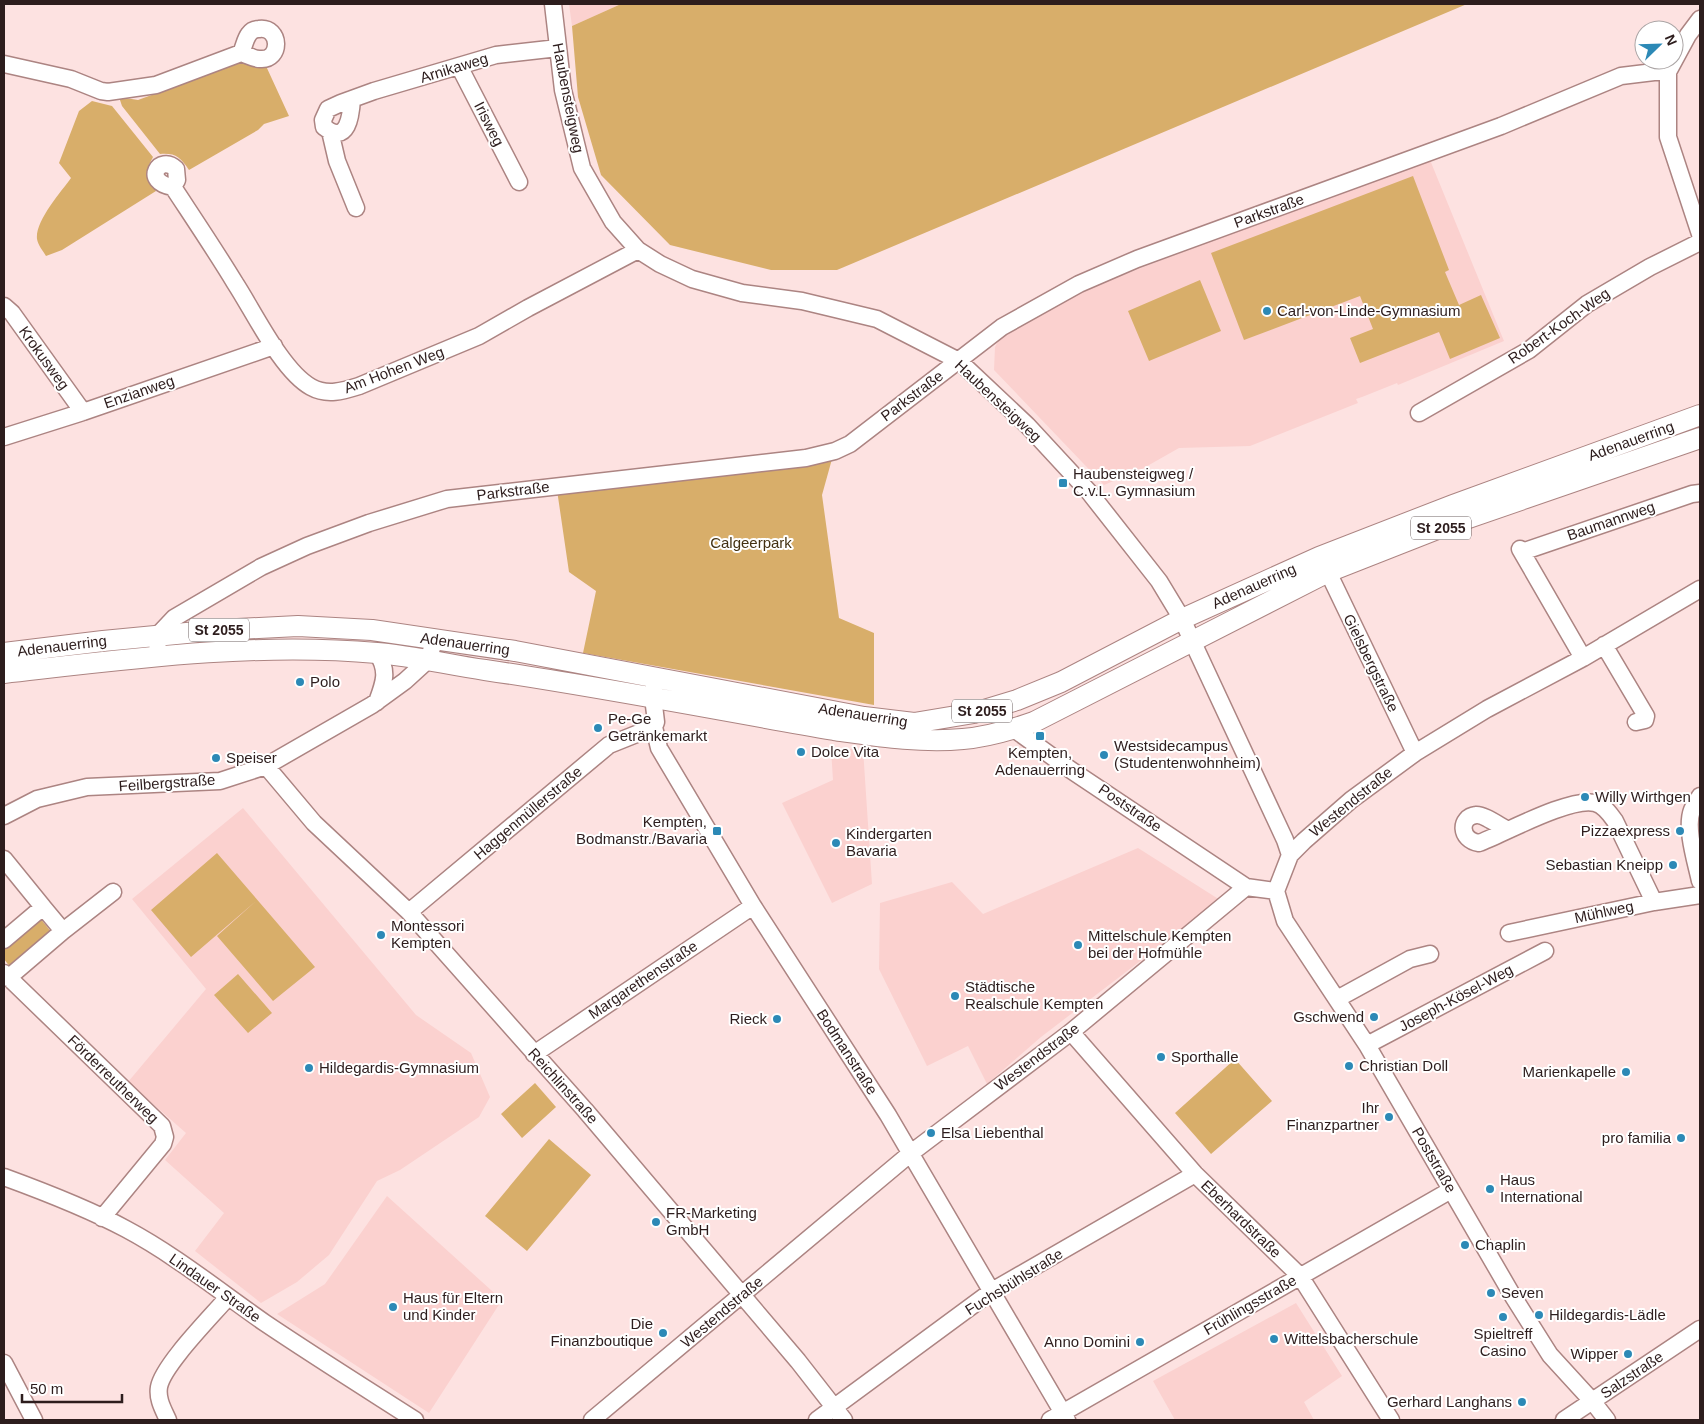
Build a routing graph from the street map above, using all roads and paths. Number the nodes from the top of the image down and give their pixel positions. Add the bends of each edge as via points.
1 (553, 4) edge
2 (1700, 19) edge
3 (558, 48) junction
4 (241, 53) dead end
5 (4, 64) edge
6 (459, 66) junction
7 (1668, 72) junction
8 (519, 182) dead end
9 (173, 186) dead end
10 (1694, 194) edge
11 (356, 208) dead end
12 (1700, 234) edge
13 (1700, 242) edge
14 (638, 250) junction
15 (4, 306) edge
16 (274, 346) junction
17 (959, 361) junction
18 (83, 412) junction
19 (1419, 413) dead end
20 (1700, 416) edge
21 (4, 437) edge
22 (1700, 438) edge
23 (1700, 493) edge
24 (1328, 572) junction
25 (1700, 590) edge
26 (1182, 619) junction
27 (435, 640) junction
28 (1192, 641) junction
29 (1604, 645) junction
30 (157, 646) junction
31 (4, 653) edge
32 (377, 653) junction
33 (1583, 658) junction
34 (428, 660) junction
35 (454, 665) junction
36 (4, 673) edge
37 (655, 677) junction
38 (405, 681) junction
39 (653, 698) junction
40 (377, 702) junction
41 (1636, 722) dead end
42 (654, 727) junction
43 (1014, 729) junction
44 (1415, 753) junction
45 (266, 766) junction
46 (1700, 796) edge
47 (4, 816) edge
48 (1508, 830) dead end
49 (1290, 855) junction
50 (4, 859) edge
51 (1700, 881) edge
52 (1246, 887) junction
53 (1276, 891) junction
54 (113, 892) dead end
55 (1700, 895) edge
56 (1654, 902) junction
57 (753, 906) junction
58 (43, 907) junction
59 (409, 912) junction
60 (63, 931) junction
61 (1509, 933) dead end
62 (4, 940) edge
63 (1546, 951) dead end
64 (1430, 954) dead end
65 (6, 976) edge
66 (1338, 999) junction
67 (1071, 1032) junction
68 (1367, 1045) junction
69 (534, 1054) junction
70 (911, 1153) junction
71 (1195, 1174) junction
72 (4, 1177) edge
73 (1451, 1190) junction
74 (102, 1218) junction
75 (1300, 1276) junction
76 (992, 1291) junction
77 (742, 1296) junction
78 (228, 1297) junction
79 (1700, 1329) edge
80 (4, 1363) edge
81 (1593, 1402) junction
82 (839, 1414) edge
83 (1060, 1418) edge
84 (34, 1420) edge
85 (168, 1420) edge
86 (415, 1420) edge
87 (592, 1420) edge
88 (817, 1420) edge
89 (1391, 1420) edge
90 (1564, 1420) edge
91 (1606, 1420) edge

1 - 3 street, Haubensteigweg
2 - 7 street
3 - 6 street, Arnikaweg via 496,55
3 - 14 street, Haubensteigweg via 563,90 582,168 613,222
4 - 5 street via 156,85 108,92 71,79
6 - 8 street, Irisweg
6 - 11 street, Arnikaweg via 352,98 328,109 324,126 330,131 337,161
7 - 10 street via 1668,137
7 - 17 street, Parkstraße via 1621,76 1501,126 1137,259 1079,284 1002,327
9 - 16 street, Am Hohen Weg
10 - 12 street
13 - 19 street, Robert-Koch-Weg via 1650,266 1587,304 1529,350
14 - 16 street, Am Hohen Weg via 479,336 341,392 313,388 300,380
14 - 17 street, Haubensteigweg via 692,279 742,293 802,301 877,319
15 - 18 street, Krokusweg
16 - 18 street, Enzianweg
17 - 26 street, Haubensteigweg via 1089,492 1159,581
17 - 30 street, Parkstraße via 850,444 835,451 806,458 447,499 342,533 261,567 174,618
18 - 21 street, Enzianweg
20 - 26 main road, Adenauerring / St 2055 via 1319,557
22 - 24 main road, Adenauerring / St 2055 via 1445,526
23 - 33 street, Baumannweg via 1521,550
24 - 28 main road, Adenauerring / St 2055
24 - 44 street, Gielsbergstraße
25 - 29 street, Westendstraße
26 - 28 street, Haubensteigweg
26 - 37 main road, Adenauerring / St 2055 via 1060,682 1017,700 974,713 914,723 864,717
27 - 30 main road, Adenauerring / St 2055 via 372,630 298,626 218,630
27 - 34 street, Feilbergstraße
27 - 37 main road, Adenauerring / St 2055
28 - 43 main road, Adenauerring / St 2055 via 1065,708
28 - 49 street, Haubensteigweg
29 - 33 street, Westendstraße
29 - 41 street via 1646,716 1645,720
30 - 31 main road, Adenauerring / St 2055
30 - 32 main road, Adenauerring / St 2055 via 218,651
30 - 36 main road, Adenauerring / St 2055
32 - 34 main road, Adenauerring / St 2055
32 - 40 street via 385,681
33 - 44 street, Westendstraße via 1487,709
34 - 35 main road, Adenauerring / St 2055
34 - 38 street, Feilbergstraße
35 - 38 street, Feilbergstraße
35 - 39 main road, Adenauerring / St 2055
37 - 39 street, Bodmanstraße
38 - 40 street, Feilbergstraße
39 - 42 street, Bodmanstraße
39 - 43 main road, Adenauerring / St 2055 via 834,730 919,740 963,739
40 - 45 street, Feilbergstraße
42 - 57 street, Bodmanstraße via 659,748
42 - 59 street, Haggenmüllerstraße via 609,745
43 - 52 street, Poststraße
44 - 49 street, Westendstraße via 1350,800
45 - 47 street, Feilbergstraße via 220,780 87,788 37,799
45 - 59 street, Reichlinstraße via 314,823
46 - 51 street via 1692,811 1691,826
48 - 56 street via 1569,805 1596,803 1606,809 1615,821
49 - 53 street, Westendstraße
50 - 58 street
52 - 53 street
52 - 67 street, Westendstraße
53 - 66 street, Poststraße via 1285,921
54 - 60 street
55 - 56 street, Mühlweg
56 - 61 street, Mühlweg
57 - 69 street, Margarethenstraße
57 - 70 street, Bodmanstraße
58 - 60 street
58 - 62 street
59 - 69 street, Reichlinstraße
60 - 65 street
63 - 68 street, Joseph-Kösel-Weg
64 - 66 street via 1410,959
65 - 74 street, Förderreutherweg via 162,1126 163,1144
66 - 68 street, Poststraße
67 - 70 street, Westendstraße
67 - 71 street, Eberhardstraße
68 - 73 street, Poststraße
69 - 77 street, Reichlinstraße
70 - 76 street, Bodmanstraße
70 - 77 street, Westendstraße
71 - 75 street, Eberhardstraße
71 - 76 street, Fuchsbühlstraße
72 - 74 street, Lindauer Straße via 44,1191
73 - 75 street, Frühlingsstraße
73 - 81 street, Poststraße via 1550,1355
74 - 78 street, Lindauer Straße via 158,1248
75 - 83 street, Frühlingsstraße
75 - 89 street, Eberhardstraße
76 - 82 street, Fuchsbühlstraße
76 - 83 street, Bodmanstraße
77 - 82 street, Reichlinstraße
77 - 87 street, Westendstraße
78 - 85 street via 162,1376 159,1398
78 - 86 street, Lindauer Straße
79 - 81 street, Salzstraße
80 - 84 street
81 - 90 street, Salzstraße
81 - 91 street, Poststraße
82 - 88 street, Fuchsbühlstraße

